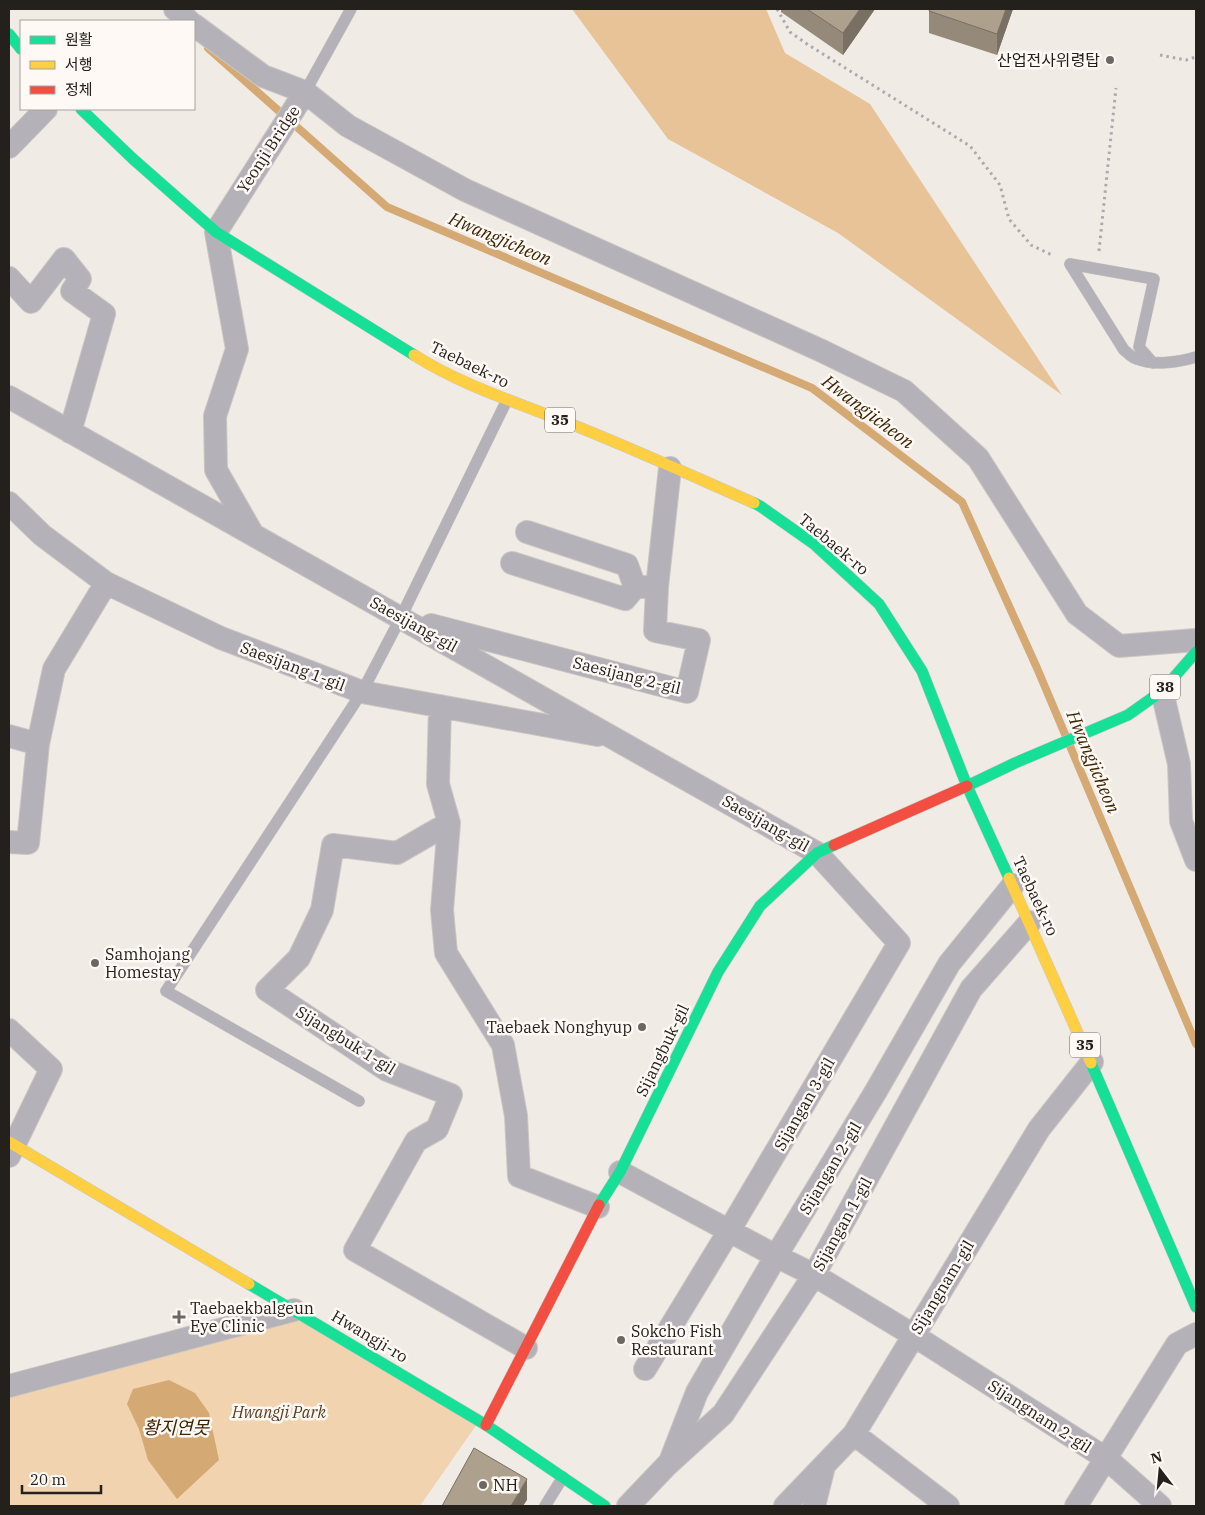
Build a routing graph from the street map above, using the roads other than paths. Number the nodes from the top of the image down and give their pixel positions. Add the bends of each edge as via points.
1 (175, 9) edge
2 (351, 9) edge
3 (188, 20) edge
4 (195, 26) edge
5 (9, 34) edge
6 (20, 48) edge
7 (305, 92) junction
8 (45, 110) edge
9 (82, 110) edge
10 (9, 147) edge
11 (216, 232) junction
12 (9, 278) edge
13 (1196, 357) edge
14 (1153, 363) junction
15 (9, 397) edge
16 (507, 400) junction
17 (70, 432) junction
18 (670, 468) junction
19 (9, 504) edge
20 (527, 532) dead end
21 (253, 534) junction
22 (512, 563) dead end
23 (106, 583) junction
24 (635, 586) junction
25 (657, 588) junction
26 (401, 617) junction
27 (1196, 640) edge
28 (1196, 652) edge
29 (1162, 691) junction
30 (362, 692) junction
31 (440, 706) junction
32 (9, 736) edge
33 (615, 738) junction
34 (38, 744) junction
35 (967, 786) junction
36 (449, 823) junction
37 (9, 842) edge
38 (817, 853) junction
39 (1196, 860) edge
40 (1013, 885) junction
41 (1030, 922) junction
42 (9, 1030) edge
43 (1092, 1062) junction
44 (359, 1101) dead end
45 (11, 1148) edge
46 (620, 1172) junction
47 (598, 1208) junction
48 (729, 1231) junction
49 (776, 1256) junction
50 (814, 1275) junction
51 (1196, 1307) edge
52 (294, 1310) junction
53 (1196, 1334) edge
54 (913, 1335) junction
55 (526, 1348) junction
56 (645, 1369) dead end
57 (9, 1386) edge
58 (486, 1425) junction
59 (854, 1434) junction
60 (1106, 1459) junction
61 (668, 1464) junction
62 (824, 1465) junction
63 (563, 1477) junction
64 (545, 1506) edge
65 (605, 1506) edge
66 (628, 1506) edge
67 (785, 1506) edge
68 (814, 1506) edge
69 (948, 1506) edge
70 (1076, 1506) edge
71 (1160, 1506) edge

1 - 3 street
2 - 7 lane
4 - 7 street via 263,76
5 - 6 main road
7 - 11 street, Yeonji Bridge
7 - 27 street via 348,126 465,190 904,391 978,458 1077,614 1119,646
8 - 10 street
9 - 11 main road, Taebaek-ro / 35
11 - 16 main road, Taebaek-ro / 35 via 430,365
11 - 21 street via 237,349 215,416 216,470
12 - 17 street via 31,302 64,259 80,279 72,290 104,314
13 - 14 lane
14 - 14 lane via 1139,347 1154,279 1070,264 1124,350 1136,359
15 - 17 street, Saesijang-gil
16 - 18 main road, Taebaek-ro / 35 via 569,423
16 - 26 lane
17 - 21 street, Saesijang-gil
18 - 25 street, Saesijang 2-gil
18 - 35 main road, Taebaek-ro / 35 via 760,506 814,544 879,604 922,671
19 - 23 street, Saesijang 1-gil via 42,535
20 - 24 street via 627,565
21 - 26 street, Saesijang-gil
22 - 24 street via 625,599
23 - 30 street, Saesijang 1-gil via 221,638
23 - 34 street via 54,669
24 - 25 street
25 - 26 street, Saesijang 2-gil via 655,631 699,640 687,692
26 - 30 lane
26 - 33 street, Saesijang-gil
28 - 29 main road, 38
29 - 35 main road, 38 via 1128,715
29 - 39 street via 1179,764 1181,822
30 - 31 street, Saesijang 1-gil
30 - 44 lane via 166,991
31 - 33 street, Saesijang 1-gil
31 - 36 street via 438,784
32 - 34 street
33 - 38 street, Saesijang-gil
34 - 37 street via 28,842
35 - 38 main road, Sijangbuk-gil
35 - 40 main road, Taebaek-ro / 35
36 - 47 street via 442,910 446,953 502,1045 516,1116 519,1176
36 - 55 street, Sijangbuk 1-gil via 397,853 333,845 322,910 299,958 267,990 387,1070 451,1094 437,1130 416,1142 355,1250
38 - 46 main road, Sijangbuk-gil via 760,906 718,972
38 - 48 street, Sijangan 3-gil via 899,943
40 - 41 main road, Taebaek-ro / 35
40 - 49 street, Sijangan 2-gil via 949,964
41 - 43 main road, Taebaek-ro / 35
41 - 50 street, Sijangan 1-gil via 971,989
42 - 45 street via 52,1070
43 - 51 main road, Taebaek-ro / 35
43 - 54 street, Sijangnam-gil via 1039,1128
45 - 52 main road, Hwangji-ro
46 - 47 main road, Sijangbuk-gil
46 - 48 street, Sijangnam 2-gil
47 - 55 main road, Sijangbuk-gil
48 - 49 street, Sijangnam 2-gil
48 - 56 street, Sijangan 3-gil
49 - 50 street, Sijangnam 2-gil
49 - 61 street, Sijangan 2-gil via 697,1392
50 - 54 street, Sijangnam 2-gil
50 - 61 street, Sijangan 1-gil via 723,1414
52 - 57 street
52 - 58 main road, Hwangji-ro
53 - 60 street via 1177,1344
54 - 59 street, Sijangnam-gil
54 - 60 street, Sijangnam 2-gil
55 - 58 main road, Sijangbuk-gil
58 - 63 main road, Hwangji-ro
59 - 62 street, Sijangnam-gil
59 - 69 street
60 - 70 street
60 - 71 street, Sijangnam 2-gil
61 - 66 street, Sijangan 1-gil
62 - 67 street, Sijangnam-gil
62 - 68 street
63 - 64 lane
63 - 65 main road, Hwangji-ro

